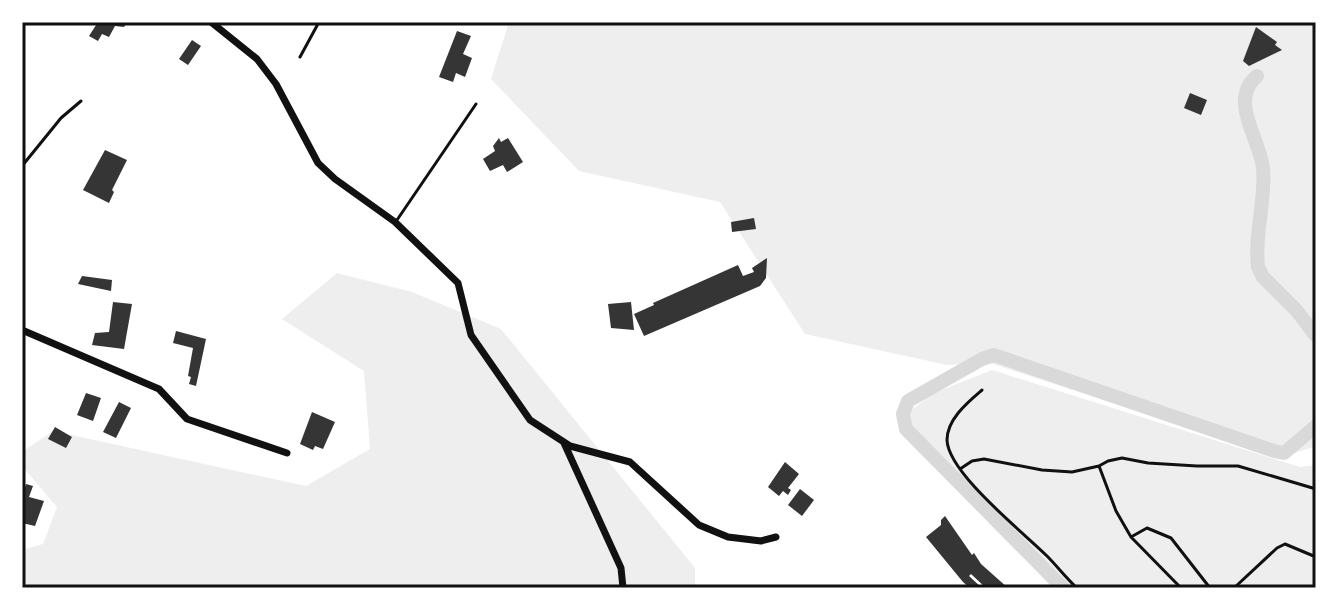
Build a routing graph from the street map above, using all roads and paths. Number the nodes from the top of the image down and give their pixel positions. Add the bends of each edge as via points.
1 (211, 22) edge
2 (319, 22) edge
3 (300, 57) dead end
4 (81, 101) dead end
5 (476, 104) dead end
6 (22, 166) edge
7 (395, 222) junction
8 (22, 330) edge
9 (982, 390) dead end
10 (563, 441) junction
11 (287, 453) dead end
12 (1099, 466) junction
13 (960, 469) junction
14 (1316, 489) edge
15 (776, 537) dead end
16 (1131, 537) junction
17 (1316, 557) edge
18 (1240, 583) junction
19 (623, 588) edge
20 (1077, 588) edge
21 (1181, 588) edge
22 (1210, 588) edge
23 (1234, 588) edge
24 (1244, 588) edge

1 - 7 street via 257,59 276,84 318,163
2 - 3 lane
4 - 6 lane
5 - 7 lane
7 - 10 street via 458,283 471,335 530,420
8 - 11 street via 159,389 187,419
9 - 13 lane via 964,405 947,439
10 - 15 street via 630,462 699,525 728,537
10 - 19 street via 621,568
12 - 13 lane via 1072,472 984,459
12 - 14 lane via 1122,458 1238,466
12 - 16 lane
13 - 20 lane
16 - 21 lane
16 - 22 lane via 1147,528 1171,538
17 - 18 lane via 1285,544
18 - 23 lane
18 - 24 lane

